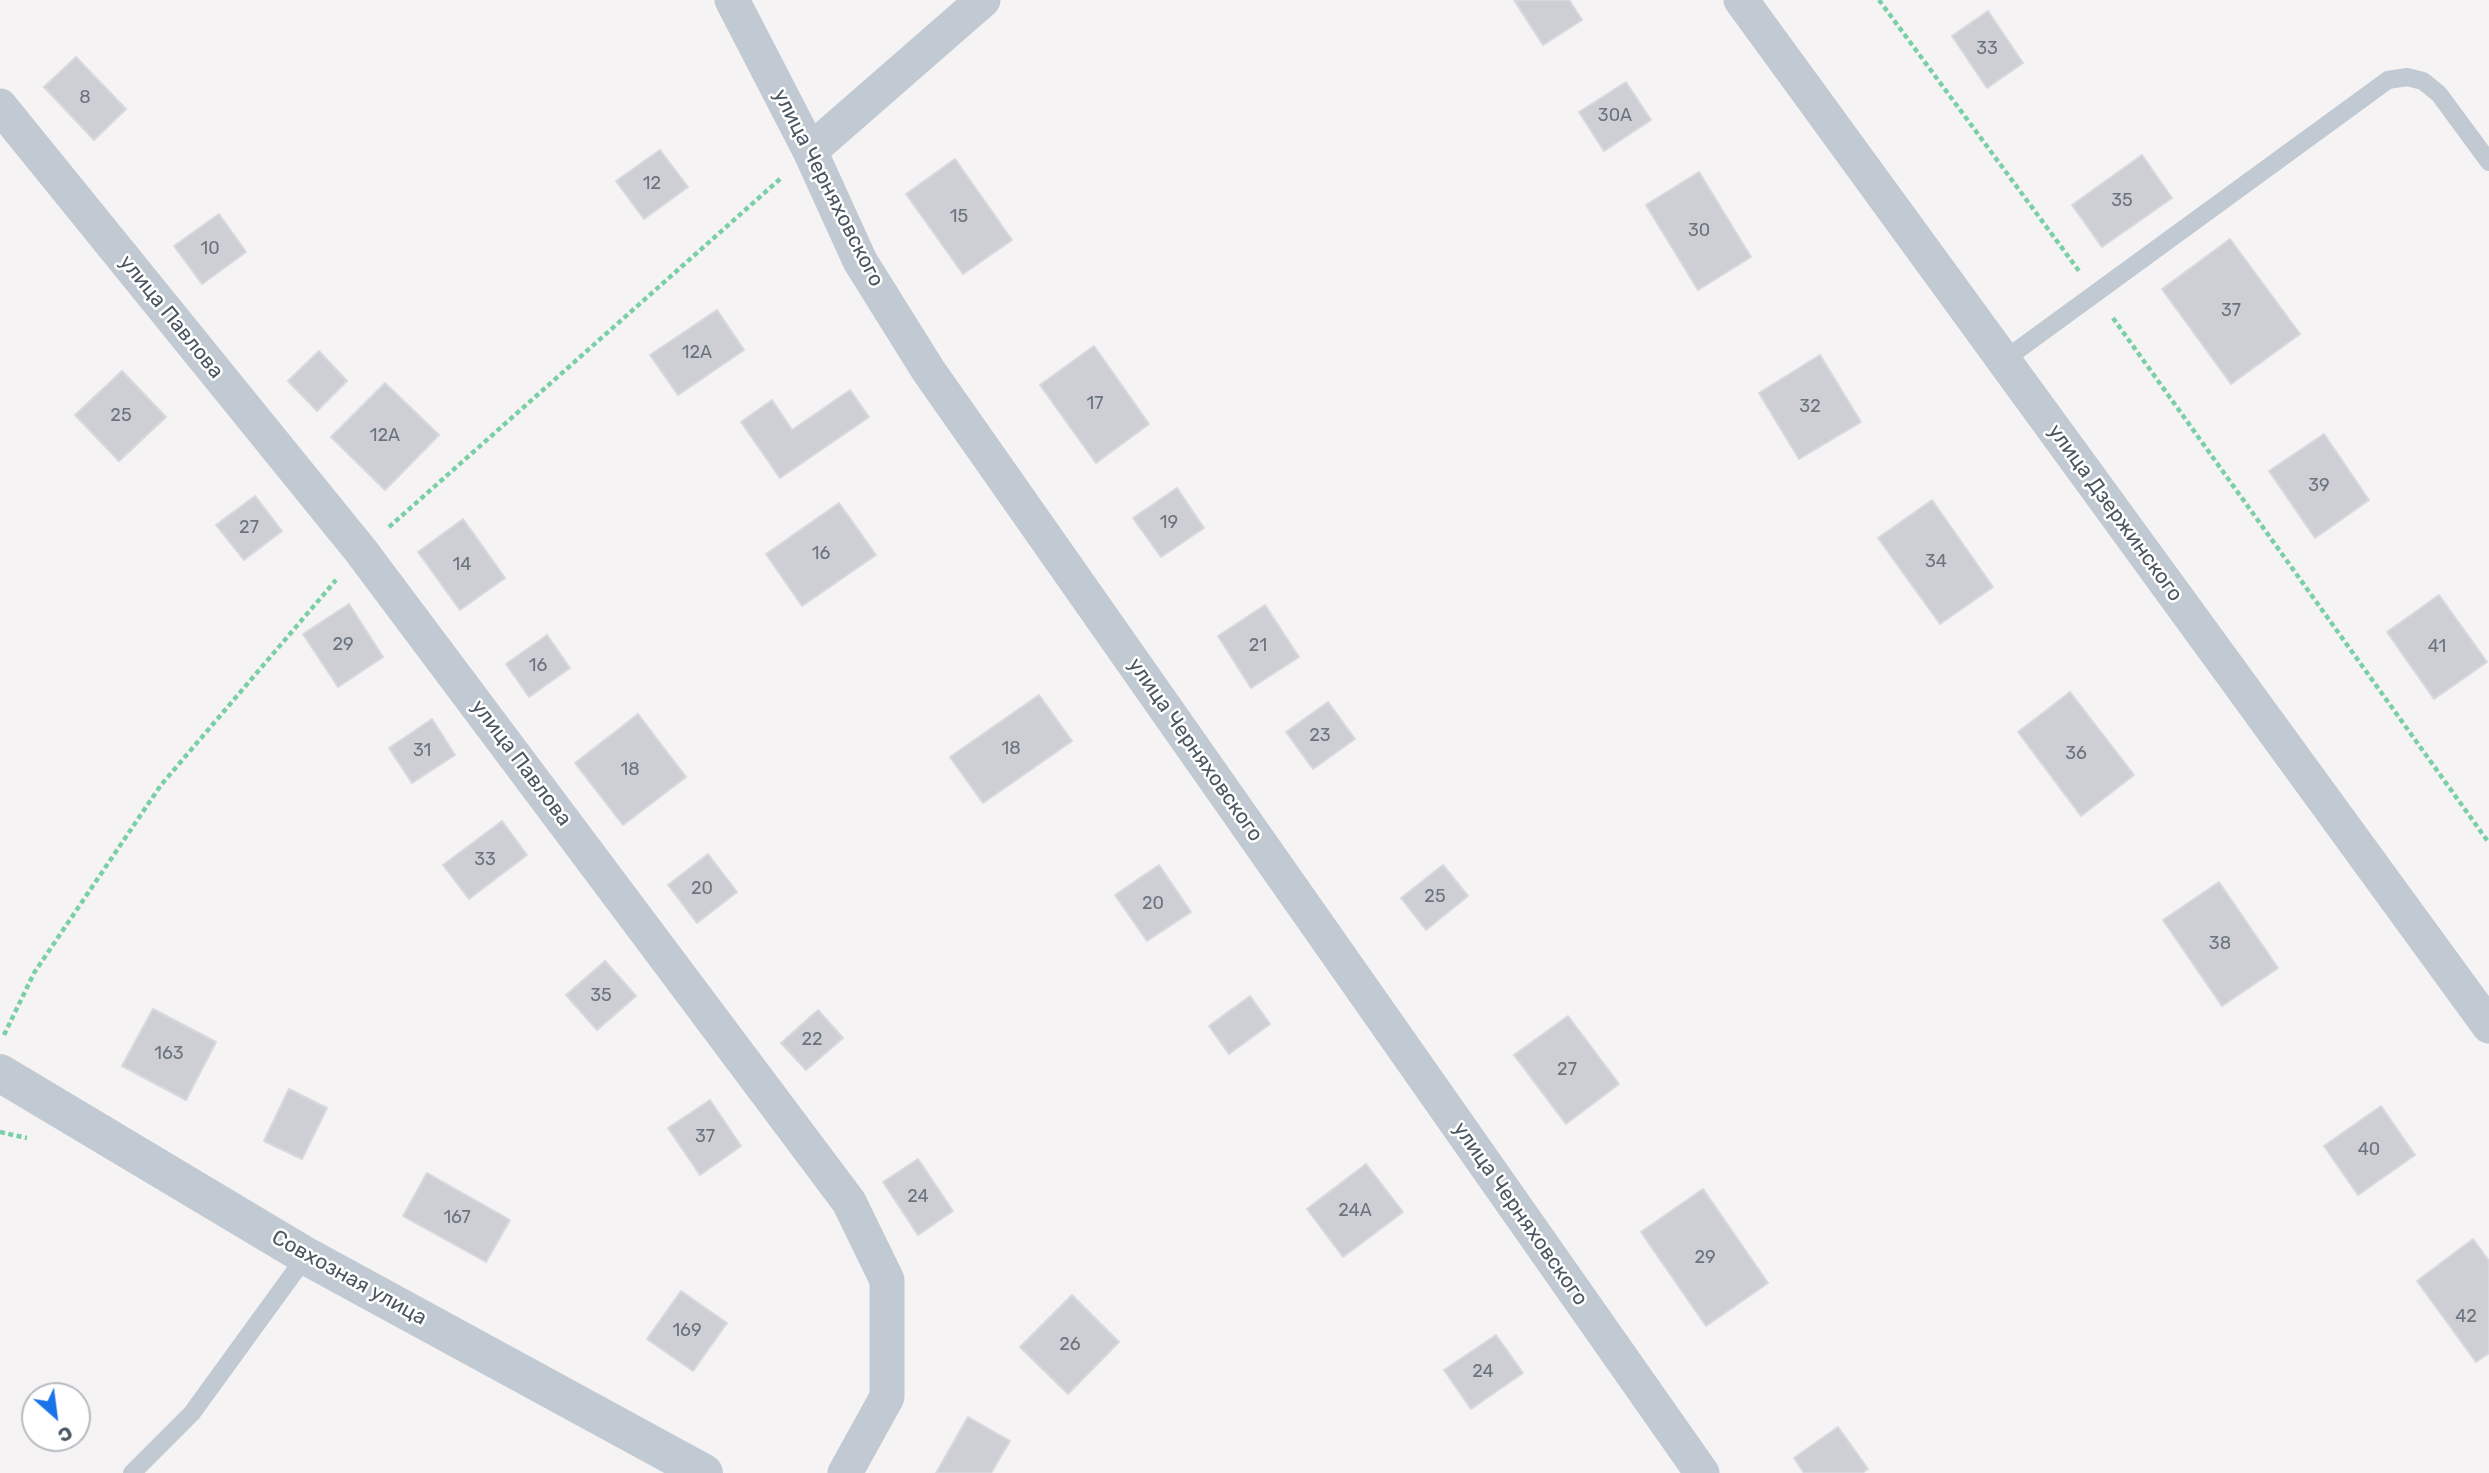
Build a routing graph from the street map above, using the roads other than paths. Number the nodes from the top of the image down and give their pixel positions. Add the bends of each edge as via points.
1 (732, 0) edge
2 (983, 0) edge
3 (1741, 0) edge
4 (0, 106) edge
5 (810, 151) junction
6 (2489, 162) edge
7 (2004, 360) junction
8 (2489, 1026) edge
9 (0, 1073) edge
10 (306, 1255) junction
11 (132, 1473) edge
12 (704, 1473) edge
13 (845, 1473) edge
14 (1702, 1473) edge

1 - 5 street, улица Черняховского
2 - 5 street
3 - 7 street, улица Дзержинского
4 - 13 street, улица Павлова via 361,551 849,1202 887,1280 887,1397
5 - 14 street, улица Черняховского via 860,261 928,370
6 - 7 lane via 2439,94 2423,81 2407,77 2388,80
7 - 8 street, улица Дзержинского
9 - 10 street, Совхозная улица
10 - 11 lane via 192,1413
10 - 12 street, Совхозная улица

